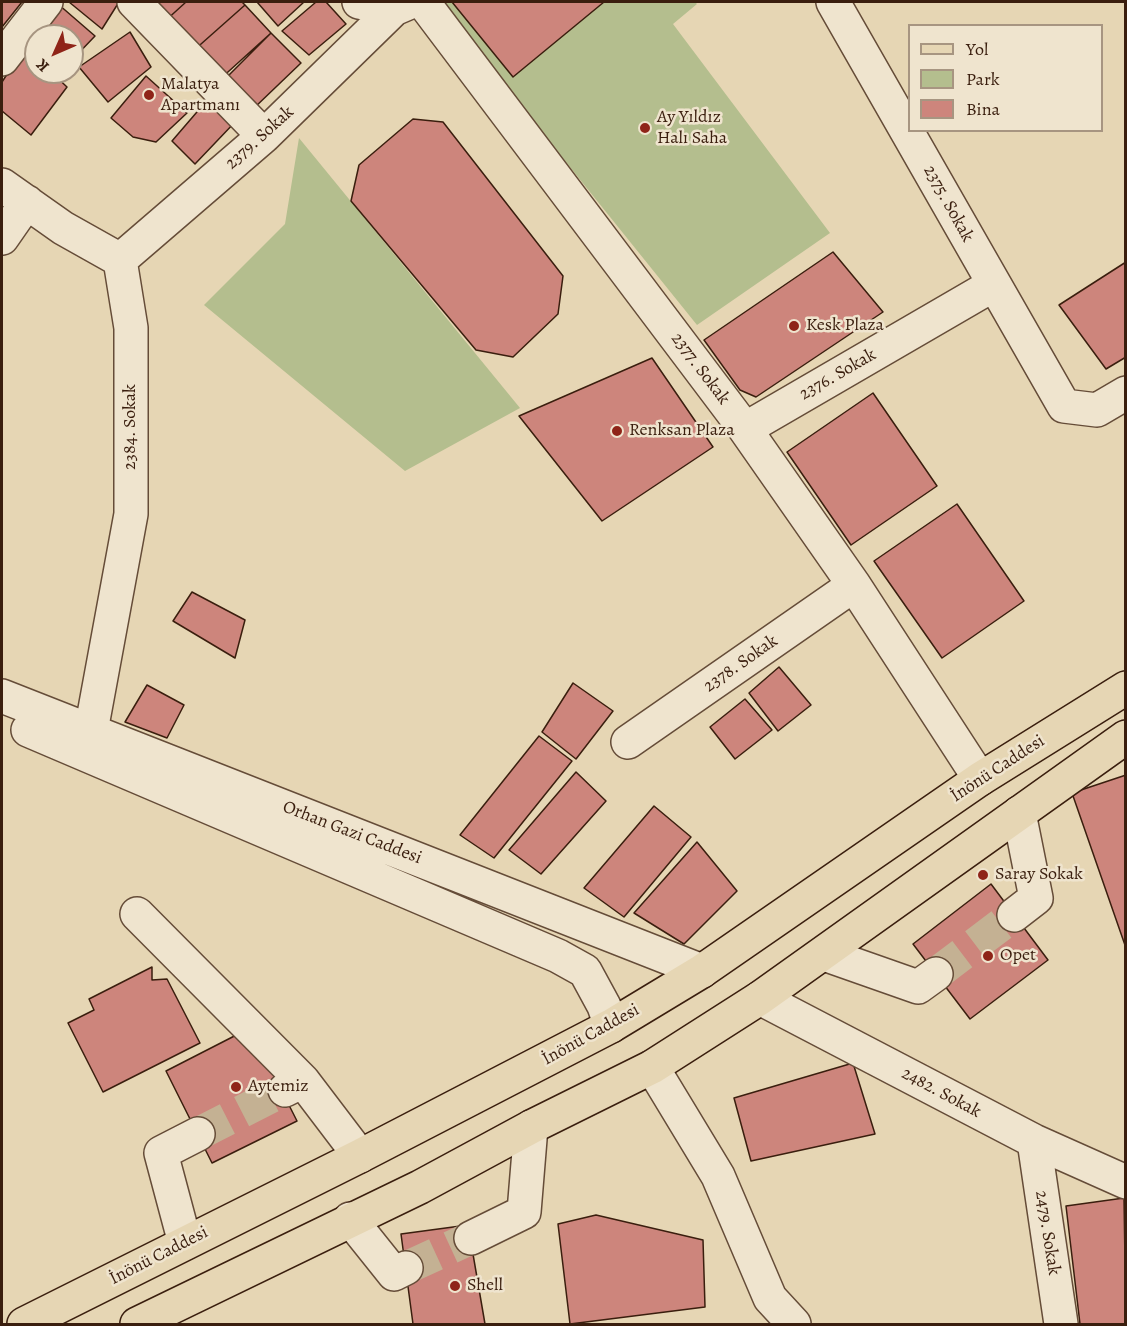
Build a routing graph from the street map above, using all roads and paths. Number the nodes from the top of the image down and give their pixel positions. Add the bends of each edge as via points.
1 (46, 2) edge
2 (134, 2) edge
3 (359, 2) edge
4 (833, 2) edge
5 (410, 4) edge
6 (2, 59) edge
7 (264, 136) junction
8 (14, 193) edge
9 (2, 238) edge
10 (120, 260) junction
11 (993, 285) junction
12 (1125, 393) edge
13 (745, 429) junction
14 (854, 585) junction
15 (1125, 688) edge
16 (4, 718) edge
17 (91, 731) junction
18 (1125, 737) edge
19 (628, 742) dead end
20 (980, 779) junction
21 (1019, 813) junction
22 (137, 914) dead end
23 (1014, 915) tunnel mouth
24 (824, 954) junction
25 (702, 971) junction
26 (936, 974) tunnel mouth
27 (760, 998) junction
28 (611, 1026) junction
29 (652, 1067) junction
30 (531, 1127) junction
31 (198, 1134) tunnel mouth
32 (1034, 1141) junction
33 (360, 1156) junction
34 (1125, 1182) edge
35 (350, 1219) junction
36 (471, 1238) tunnel mouth
37 (185, 1243) junction
38 (406, 1268) tunnel mouth
39 (24, 1324) edge
40 (137, 1324) edge
41 (794, 1324) edge
42 (1061, 1324) edge

1 - 6 street
2 - 7 street
3 - 5 street
4 - 11 street, 2375. Sokak
5 - 7 street, 2379. Sokak
5 - 13 street, 2377. Sokak
7 - 10 street, 2379. Sokak
8 - 9 street
8 - 10 street via 63,228
10 - 17 street, 2384. Sokak via 130,328 131,514
11 - 12 street, 2375. Sokak via 1064,406 1097,410
11 - 13 street, 2376. Sokak
13 - 14 street, 2377. Sokak
14 - 19 street, 2378. Sokak
14 - 20 street, 2377. Sokak
15 - 20 main road, İnönü Caddesi
16 - 17 street, Orhan Gazi Caddesi
16 - 28 street, Orhan Gazi Caddesi via 558,957 585,971
17 - 25 street, Orhan Gazi Caddesi
18 - 21 main road
20 - 25 main road, İnönü Caddesi
21 - 23 street via 1036,898
21 - 24 main road
22 - 33 street
24 - 26 street via 918,987
24 - 27 main road
25 - 28 main road, İnönü Caddesi
27 - 29 main road
27 - 32 street, 2482. Sokak
28 - 33 main road, İnönü Caddesi
29 - 30 main road
29 - 41 street via 718,1176 770,1298
30 - 35 main road via 420,1187
30 - 36 street via 524,1212
31 - 37 street via 161,1153
32 - 34 street, 2482. Sokak
32 - 42 street, 2479. Sokak
33 - 37 main road, İnönü Caddesi
35 - 38 street via 394,1274
35 - 40 main road
37 - 39 main road, İnönü Caddesi

